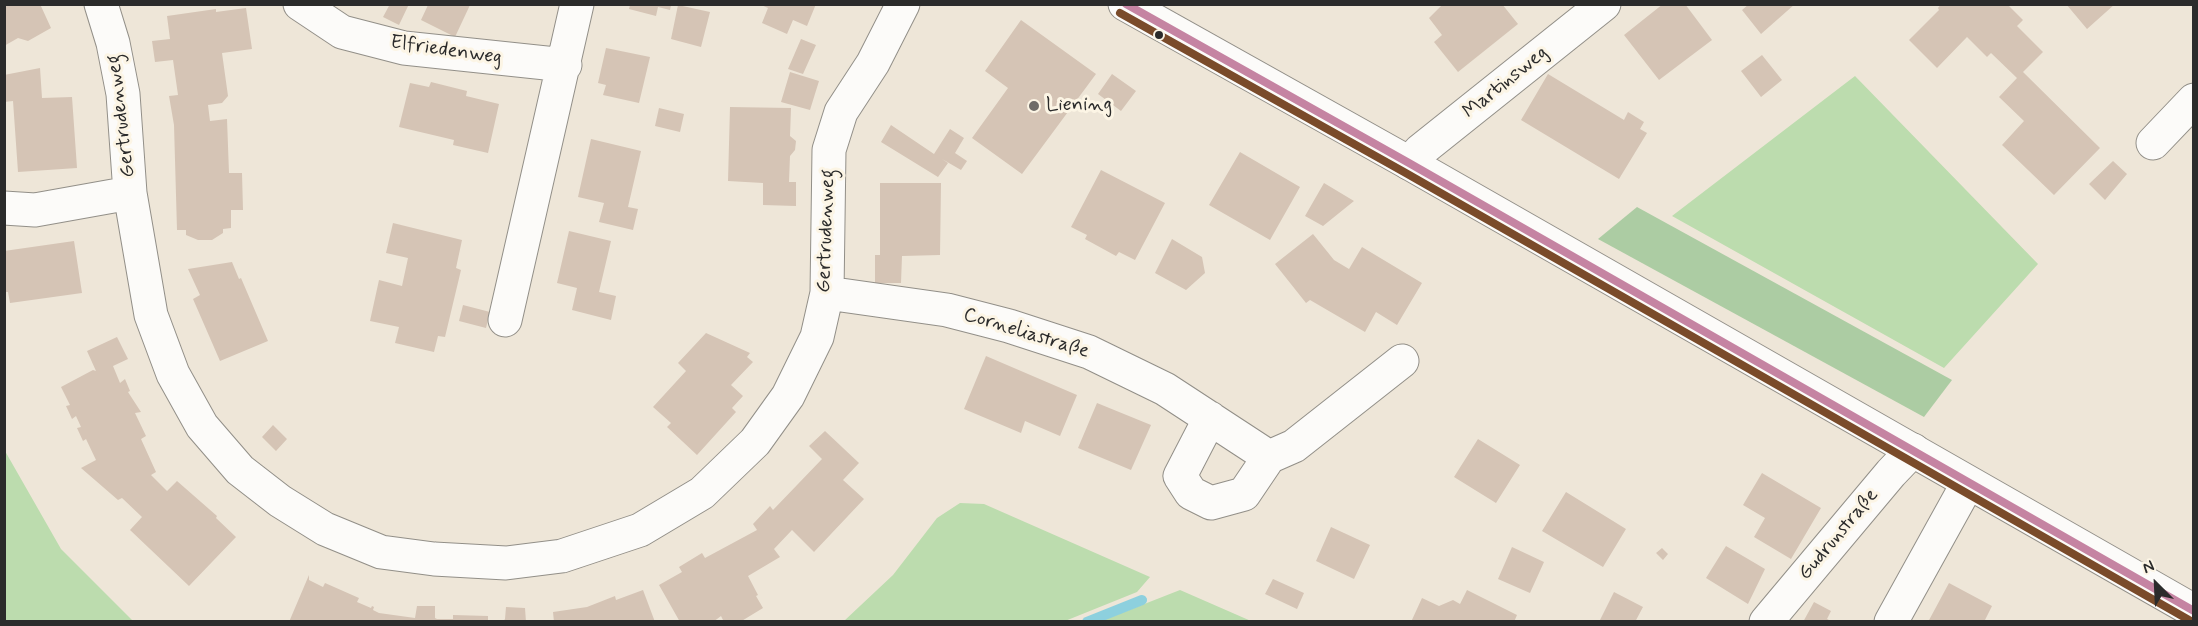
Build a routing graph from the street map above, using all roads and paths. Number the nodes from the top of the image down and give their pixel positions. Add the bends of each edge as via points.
1 (101, 4) edge
2 (300, 4) edge
3 (577, 4) edge
4 (903, 4) edge
5 (1125, 4) edge
6 (1604, 4) edge
7 (565, 65) junction
8 (2193, 100) edge
9 (2153, 143) dead end
10 (1410, 163) junction
11 (130, 193) junction
12 (4, 208) edge
13 (827, 293) junction
14 (505, 320) dead end
15 (1402, 361) dead end
16 (1210, 418) junction
17 (1913, 450) junction
18 (1269, 457) junction
19 (1968, 483) junction
20 (2193, 611) edge
21 (1766, 621) edge
22 (1891, 621) edge

1 - 11 street, Gertrudenweg via 123,94
2 - 7 street, Elfriedenweg via 342,32 404,48
3 - 7 street
4 - 13 street, Gertrudenweg via 873,63 841,112 830,150
5 - 10 street
6 - 10 street, Martinsweg
7 - 14 street
8 - 9 street
10 - 17 street
11 - 12 street, Gertrudenweg via 35,210
11 - 13 street, Gertrudenweg via 151,315 173,374 202,426 240,470 280,501 325,529 381,552 506,564 562,556 640,531 702,493 756,442 788,396 817,337
13 - 16 street, Corneliastraße via 947,310 1079,348 1165,389
15 - 18 street via 1294,446
16 - 18 street, Corneliastraße
16 - 18 street via 1180,476 1191,493 1211,503 1244,494
17 - 19 street
17 - 21 street, Gudrunstraße
19 - 20 street
19 - 22 street

